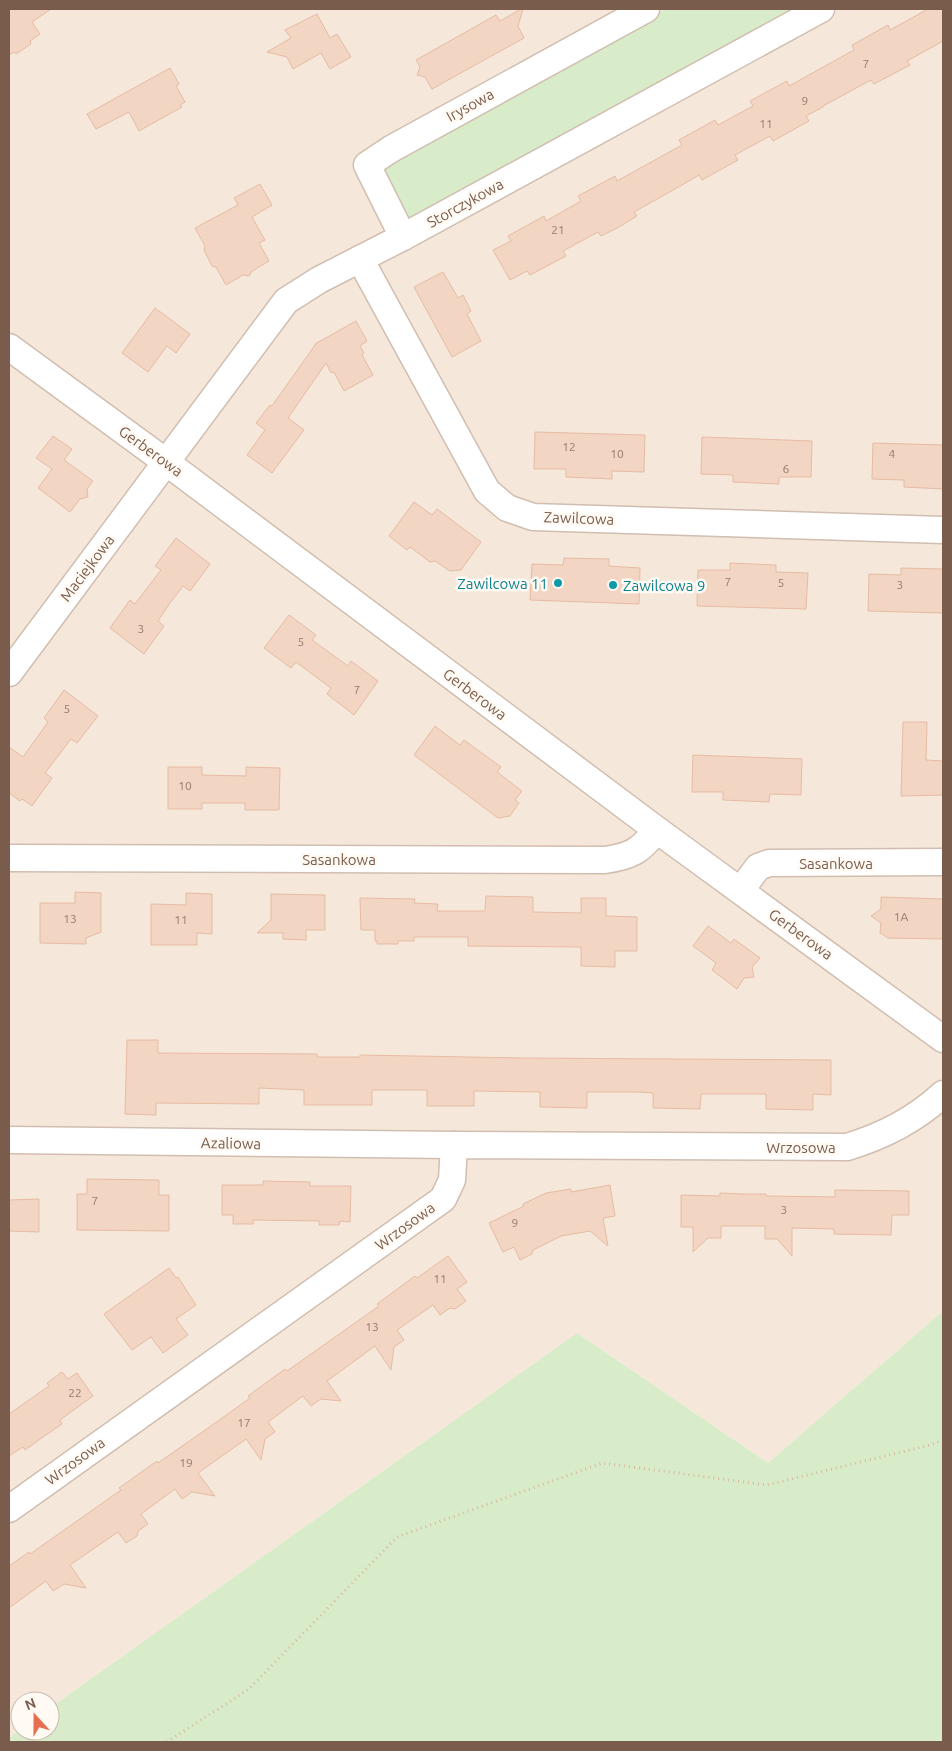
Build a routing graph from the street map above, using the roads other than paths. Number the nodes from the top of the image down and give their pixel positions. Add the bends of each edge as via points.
1 (646, 9) edge
2 (821, 9) edge
3 (403, 237) junction
4 (360, 259) junction
5 (9, 347) edge
6 (166, 462) junction
7 (943, 530) edge
8 (9, 673) edge
9 (657, 830) junction
10 (9, 858) edge
11 (943, 862) edge
12 (741, 890) junction
13 (943, 1039) edge
14 (943, 1094) edge
15 (9, 1140) edge
16 (454, 1146) junction
17 (9, 1509) edge

1 - 3 street, Irysowa via 367,165
2 - 3 street, Storczykowa
3 - 4 street, Storczykowa
4 - 6 street, Storczykowa via 286,301
4 - 7 street, Zawilcowa via 487,491 507,508 533,517
5 - 6 street, Gerberowa
6 - 8 street, Maciejkowa
6 - 9 street, Gerberowa
9 - 10 street, Sasankowa via 636,851 625,857 605,860
9 - 12 street, Gerberowa
11 - 12 street, Sasankowa via 769,863 758,867
12 - 13 street, Gerberowa
14 - 16 street, Wrzosowa via 893,1130 847,1147
15 - 16 street, Azaliowa
16 - 17 street, Wrzosowa via 452,1180 443,1198

